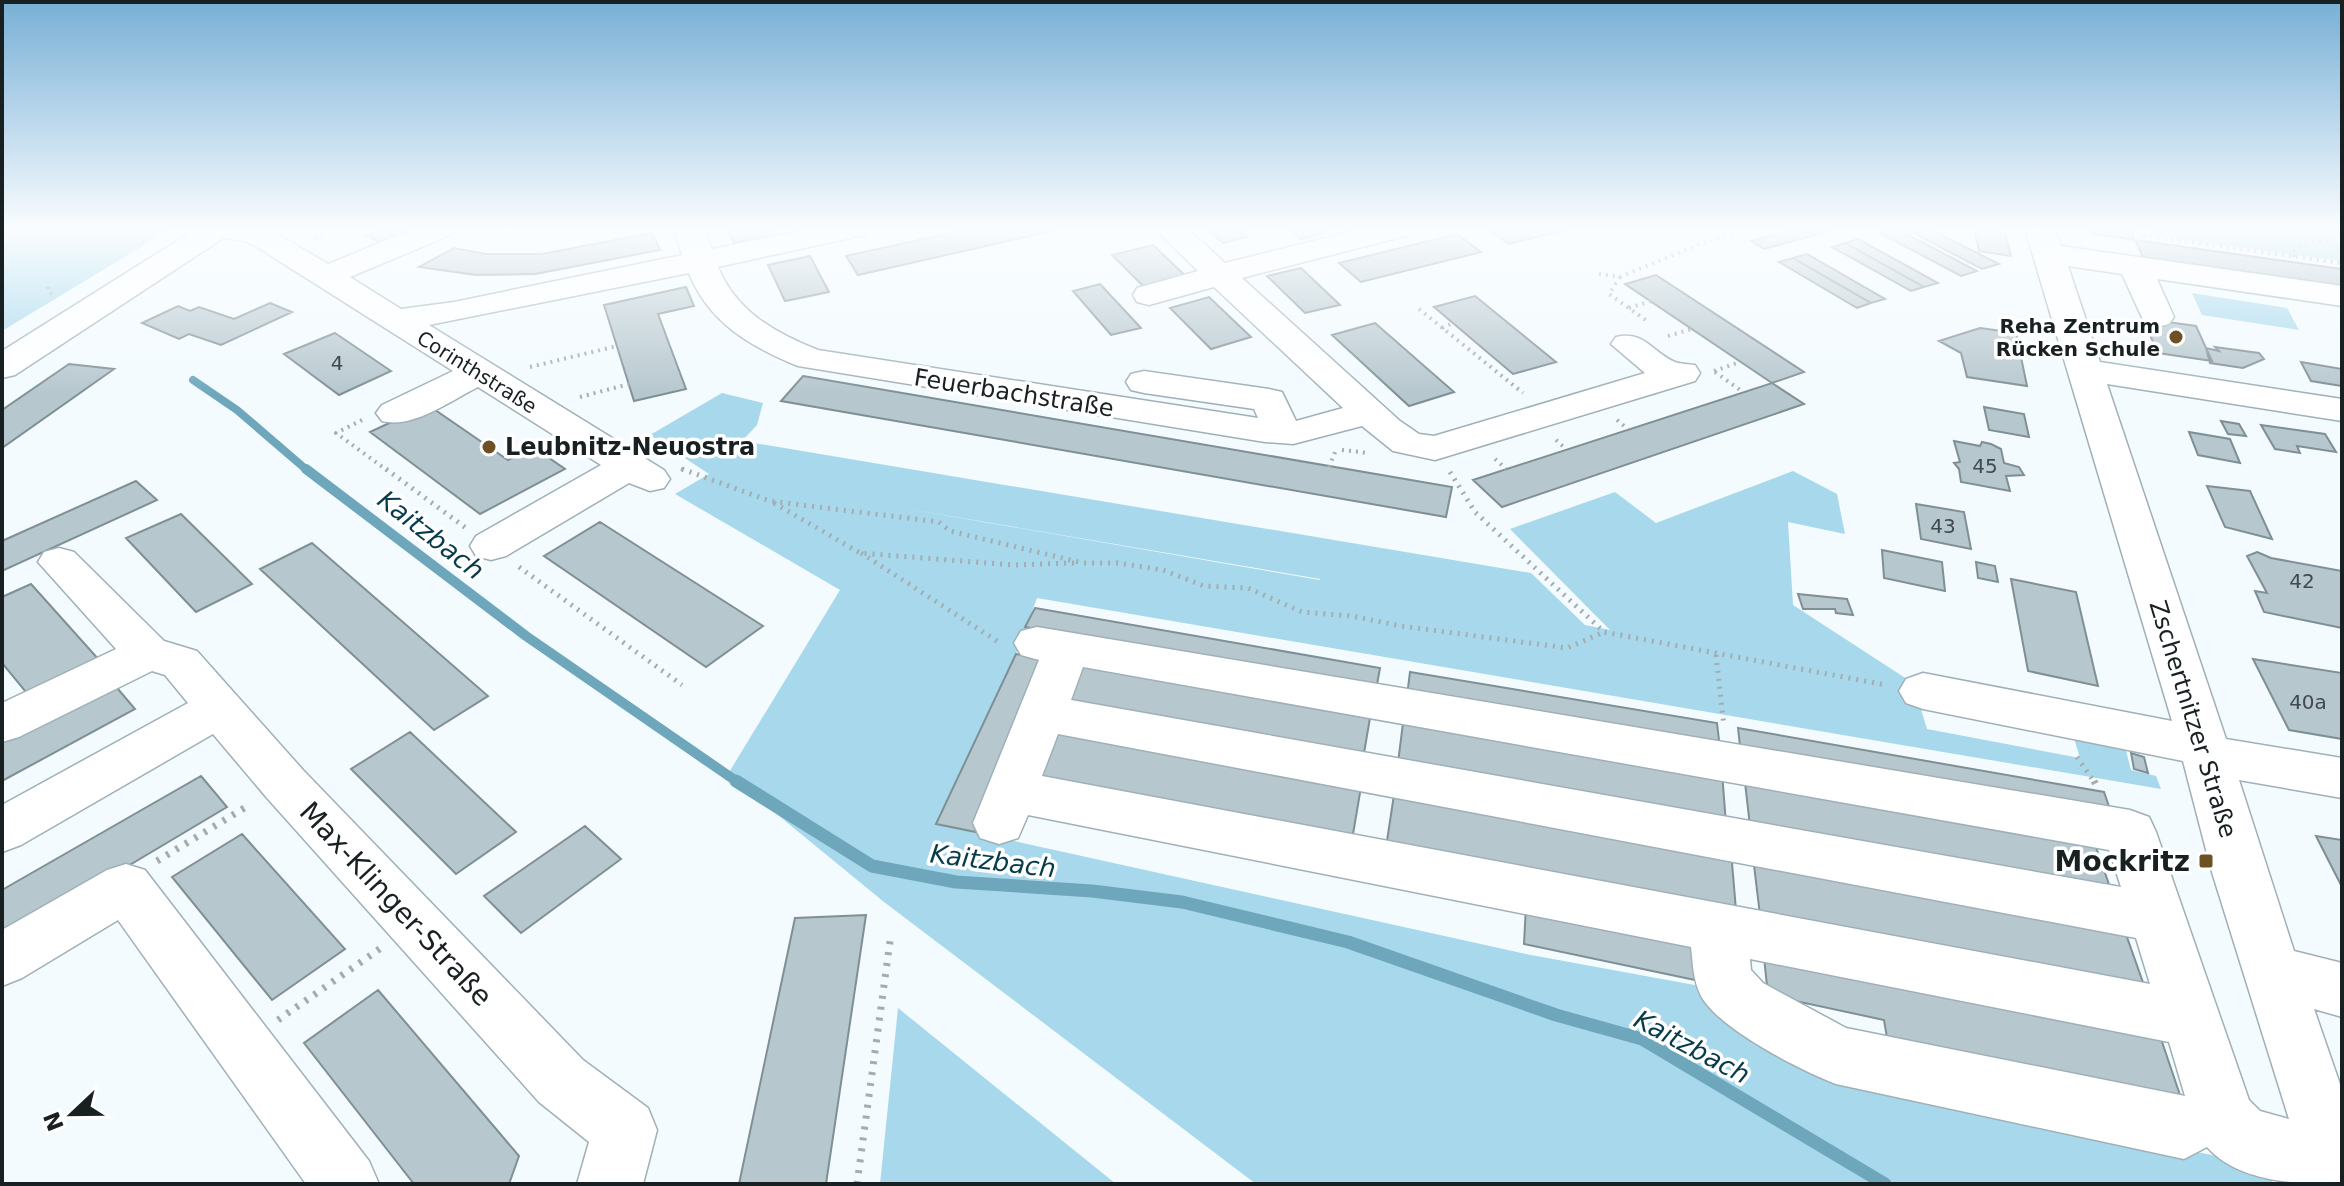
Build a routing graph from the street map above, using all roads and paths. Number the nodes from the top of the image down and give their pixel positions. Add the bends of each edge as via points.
1 (131, 284) edge
2 (339, 284) edge
3 (589, 284) edge
4 (711, 284) edge
5 (1187, 284) edge
6 (1230, 284) edge
7 (2058, 284) edge
8 (2143, 284) edge
9 (2259, 284) edge
10 (1149, 295) dead end
11 (2342, 296) edge
12 (1651, 301) dead end
13 (1628, 308) dead end
14 (1419, 309) dead end
15 (2157, 317) dead end
16 (393, 320) junction
17 (1453, 323) dead end
18 (1442, 328) junction
19 (1692, 329) dead end
20 (1668, 336) dead end
21 (1628, 344) dead end
22 (617, 346) dead end
23 (1492, 356) dead end
24 (1483, 362) junction
25 (1740, 362) dead end
26 (2, 367) edge
27 (2085, 370) junction
28 (1689, 373) junction
29 (482, 375) junction
30 (2342, 410) edge
31 (395, 413) dead end
32 (1368, 413) junction
33 (1549, 413) junction
34 (1435, 448) junction
35 (1336, 449) dead end
36 (1329, 467) dead end
37 (640, 472) junction
38 (770, 501) junction
39 (491, 546) dead end
40 (860, 553) junction
41 (59, 562) dead end
42 (1083, 563) junction
43 (1604, 632) junction
44 (1037, 645) junction
45 (1716, 655) junction
46 (164, 658) junction
47 (1923, 691) joint
48 (220, 707) junction
49 (1722, 712) dead end
50 (1042, 713) junction
51 (2051, 716) junction
52 (2, 724) edge
53 (2205, 750) junction
54 (2342, 778) edge
55 (285, 784) junction
56 (2, 830) edge
57 (2130, 832) junction
58 (126, 887) junction
59 (2158, 918) junction
60 (414, 925) junction
61 (1718, 927) junction
62 (891, 934) dead end
63 (2, 960) edge
64 (2273, 972) junction
65 (2342, 990) edge
66 (2191, 1019) junction
67 (244, 1044) junction
68 (2184, 1127) dead end
69 (618, 1157) edge
70 (2339, 1175) edge
71 (346, 1184) edge
72 (857, 1184) edge

1 - 26 street
2 - 16 street, Corinthstraße
3 - 16 street
4 - 32 street, Feuerbachstraße via 738,319 784,349 827,362 1282,432
5 - 10 street
6 - 32 street
7 - 27 street, Zschertnitzer Straße
8 - 15 street
9 - 11 street, Zschertnitzer Straße
12 - 13 path
14 - 18 path
16 - 29 street, Corinthstraße
17 - 18 path
18 - 24 path
19 - 20 path
21 - 28 street
22 - 29 path
23 - 24 path
24 - 33 path
25 - 28 path
27 - 30 street
27 - 53 street, Zschertnitzer Straße
28 - 33 street
29 - 31 street
29 - 37 street, Corinthstraße
32 - 34 street via 1407,443
33 - 34 street
34 - 43 path via 1475,512
35 - 36 path
37 - 38 path via 678,468
37 - 39 street
38 - 40 path
38 - 42 path via 939,522 950,531
40 - 42 path via 1013,565
40 - 44 path via 994,642
41 - 46 street, Max-Klinger-Straße
42 - 43 path via 1118,563 1163,570 1204,586 1248,588 1302,612 1567,648
43 - 45 path
44 - 50 street
44 - 57 street
45 - 47 path
45 - 49 path
46 - 48 street, Max-Klinger-Straße
46 - 52 street
47 - 51 street
48 - 55 street, Max-Klinger-Straße
48 - 56 street
50 - 59 street
50 - 61 street via 1005,807
51 - 53 street
51 - 57 path via 2094,784 2109,790
53 - 54 street
53 - 64 street, Zschertnitzer Straße
55 - 58 path via 139,873
55 - 60 street, Max-Klinger-Straße
57 - 59 street
58 - 63 street
58 - 67 street
59 - 66 street
60 - 67 path
60 - 69 street, Max-Klinger-Straße via 561,1081
61 - 66 street
61 - 68 street via 1723,980 1742,1002 1836,1055
62 - 72 path
64 - 65 street
64 - 70 street, Zschertnitzer Straße
66 - 70 street via 2224,1119 2241,1137
67 - 71 street

